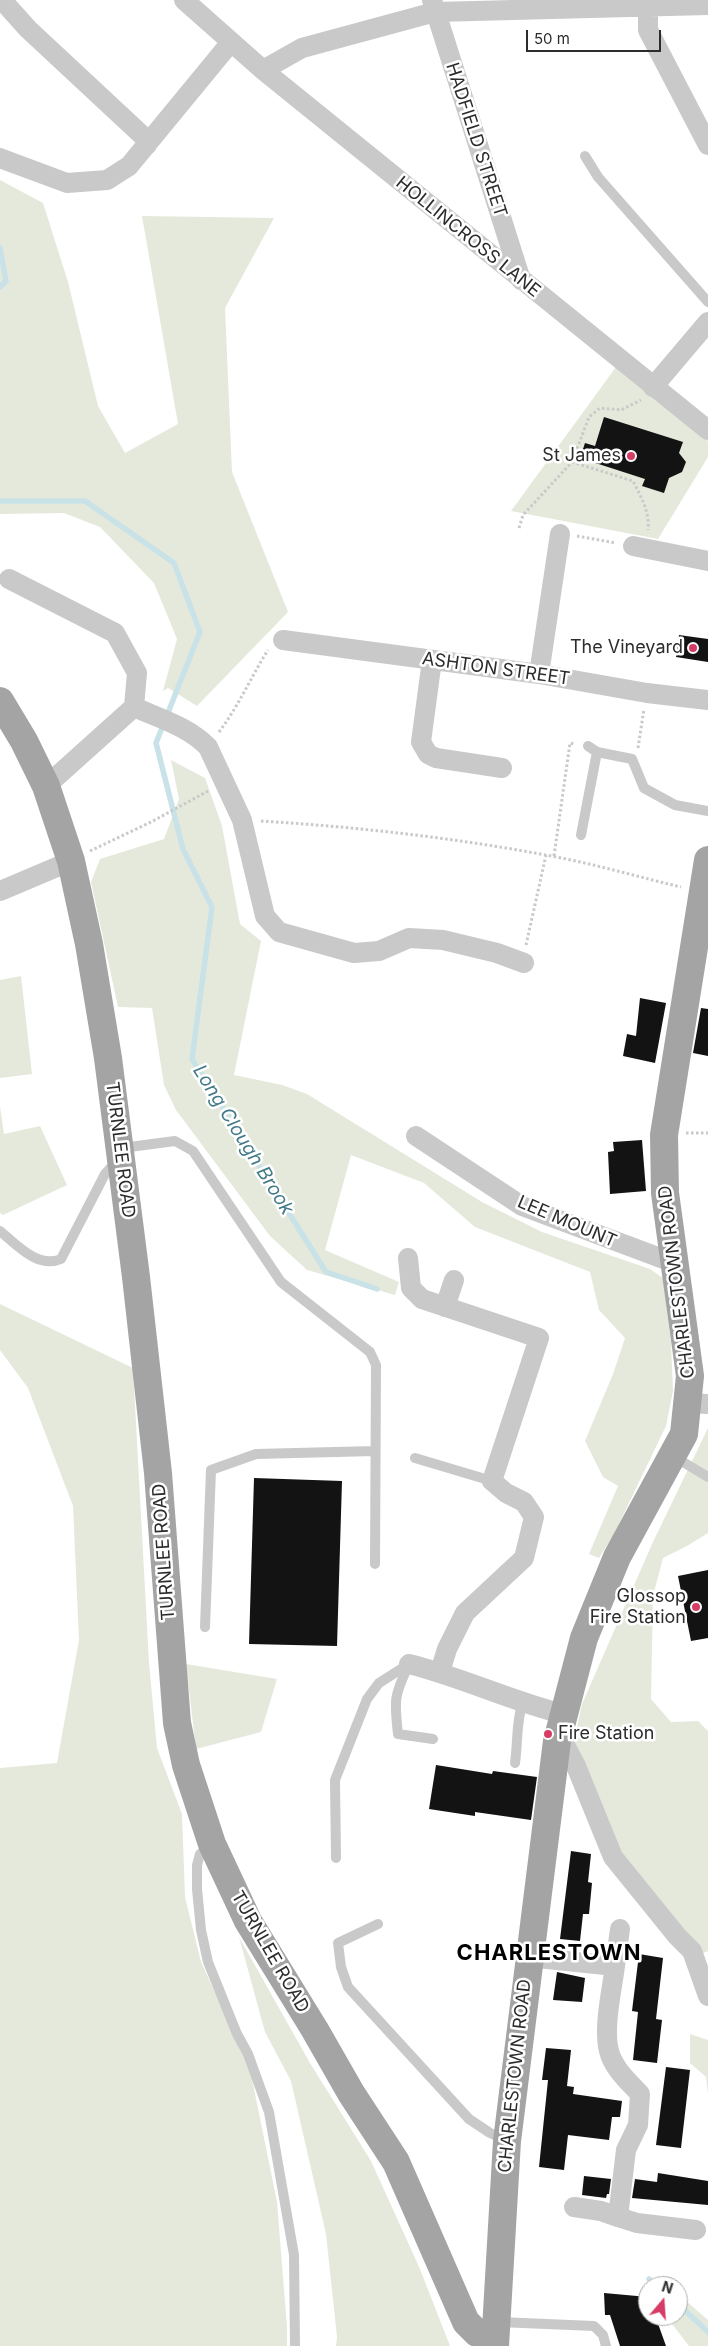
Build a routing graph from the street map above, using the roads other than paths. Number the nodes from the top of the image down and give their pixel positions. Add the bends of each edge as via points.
1 (2, 0) edge
2 (184, 0) edge
3 (708, 4) edge
4 (572, 5) edge
5 (433, 6) edge
6 (648, 7) junction
7 (231, 42) junction
8 (263, 70) junction
9 (147, 145) junction
10 (708, 145) edge
11 (585, 156) dead end
12 (0, 158) edge
13 (521, 280) junction
14 (708, 302) edge
15 (708, 322) edge
16 (653, 387) junction
17 (708, 430) edge
18 (560, 534) road end
19 (640, 548) road end
20 (708, 561) edge
21 (9, 579) dead end
22 (283, 640) road end
23 (432, 660) junction
24 (539, 674) junction
25 (708, 700) edge
26 (0, 702) edge
27 (143, 711) junction
28 (588, 746) road end
29 (597, 752) junction
30 (502, 768) dead end
31 (46, 786) junction
32 (708, 811) edge
33 (581, 835) dead end
34 (708, 860) edge
35 (71, 861) junction
36 (0, 892) edge
37 (701, 960) edge
38 (524, 963) road end
39 (416, 1136) dead end
40 (122, 1155) junction
41 (0, 1232) edge
42 (408, 1258) dead end
43 (674, 1263) junction
44 (454, 1280) dead end
45 (445, 1307) junction
46 (698, 1403) edge
47 (375, 1451) junction
48 (672, 1456) junction
49 (414, 1458) dead end
50 (708, 1477) edge
51 (492, 1481) junction
52 (374, 1564) dead end
53 (205, 1627) dead end
54 (409, 1664) junction
55 (440, 1672) junction
56 (523, 1701) junction
57 (563, 1714) junction
58 (433, 1739) dead end
59 (557, 1741) junction
60 (515, 1763) dead end
61 (212, 1844) junction
62 (336, 1858) dead end
63 (378, 1924) dead end
64 (620, 1929) dead end
65 (528, 1958) junction
66 (615, 1966) junction
67 (708, 1996) edge
68 (507, 2141) junction
69 (574, 2207) dead end
70 (618, 2217) junction
71 (696, 2230) dead end
72 (495, 2335) edge
73 (295, 2346) edge
74 (606, 2346) edge

1 - 9 street via 145,138
2 - 7 street, HOLLINCROSS LANE
3 - 6 street
4 - 5 street
4 - 6 street
5 - 8 street via 302,48
5 - 13 street, HADFIELD STREET
6 - 10 street via 648,30
7 - 8 street, HOLLINCROSS LANE
7 - 9 street
8 - 13 street, HOLLINCROSS LANE
9 - 12 street via 128,166 107,180 67,183
11 - 14 lane via 598,177
13 - 16 street, HOLLINCROSS LANE
15 - 16 street
16 - 17 street, HOLLINCROSS LANE
18 - 24 street
19 - 20 street
21 - 27 street via 115,632 137,673
22 - 23 street, ASHTON STREET
23 - 24 street, ASHTON STREET
23 - 30 street via 421,742 428,754
24 - 25 street, ASHTON STREET
26 - 31 main road, TURNLEE ROAD
27 - 31 street
27 - 38 street via 185,730 208,747 242,820 265,916 279,932 354,952 379,951 409,938 443,940
28 - 29 lane
29 - 32 lane via 632,759 644,788 675,805
29 - 33 lane
31 - 35 main road, TURNLEE ROAD
34 - 37 main road, CHARLESTOWN ROAD
35 - 36 street
35 - 40 main road, TURNLEE ROAD via 89,944
37 - 43 main road, CHARLESTOWN ROAD via 664,1135 665,1193
39 - 43 street, LEE MOUNT via 522,1206
40 - 41 lane via 105,1174 61,1258 54,1262 38,1260
40 - 47 lane via 175,1141 193,1151 281,1282 370,1352 376,1365
40 - 61 main road, TURNLEE ROAD via 158,1473 177,1723 186,1765
42 - 45 street via 411,1288 422,1299
43 - 46 main road, CHARLESTOWN ROAD via 690,1376
44 - 45 street
45 - 51 street via 539,1338
46 - 48 main road, CHARLESTOWN ROAD
47 - 52 lane
47 - 53 lane via 256,1454 211,1470
48 - 50 lane
48 - 57 main road, CHARLESTOWN ROAD via 618,1557 584,1638
49 - 51 lane
51 - 55 street via 524,1502 534,1517 531,1536 524,1558 465,1613
54 - 55 street
54 - 58 lane via 394,1702 398,1734
54 - 62 lane via 379,1683 367,1699 335,1780
55 - 56 street
56 - 57 street
56 - 60 lane via 517,1718 519,1733
57 - 59 main road, CHARLESTOWN ROAD
59 - 65 main road, CHARLESTOWN ROAD
59 - 67 street via 566,1747 576,1766 614,1857 692,1952
61 - 72 main road, TURNLEE ROAD via 248,1921 396,2162 466,2322 477,2333
61 - 73 lane via 200,1854 197,1865 202,1930 208,1962 269,2112 294,2255
63 - 68 lane via 338,1944 348,1987 469,2119
64 - 66 street
65 - 66 street
65 - 68 main road, CHARLESTOWN ROAD
66 - 70 street via 608,2028 609,2050 617,2067 640,2094 638,2125 626,2150
68 - 72 main road, CHARLESTOWN ROAD
69 - 70 street
70 - 71 street via 637,2223
72 - 74 lane via 594,2326 604,2335

